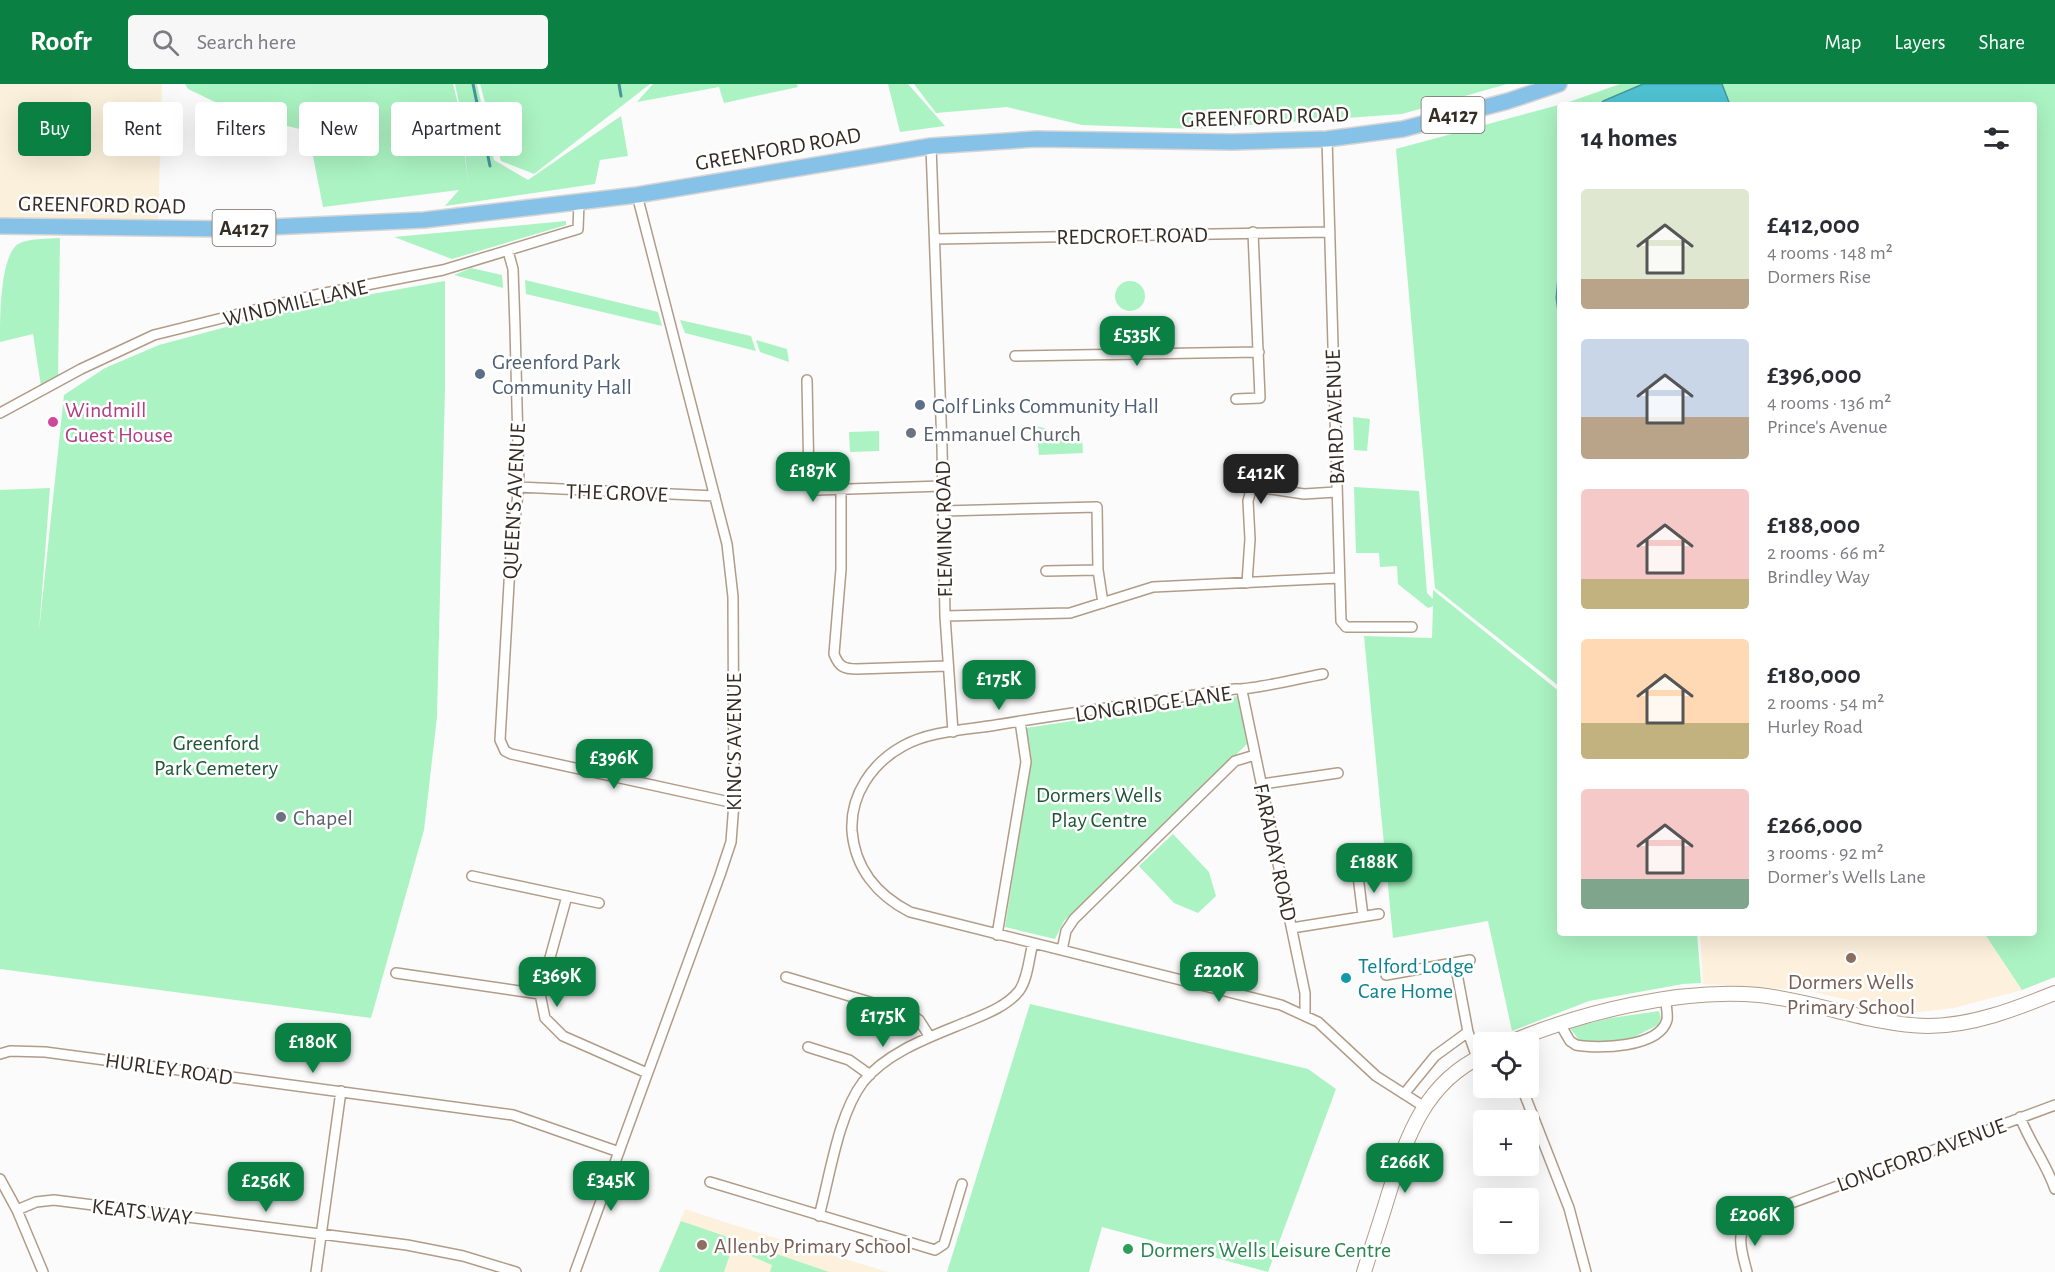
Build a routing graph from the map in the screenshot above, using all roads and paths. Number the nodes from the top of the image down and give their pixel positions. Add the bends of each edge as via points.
1 (1559, 84) edge
2 (1327, 139) junction
3 (931, 146) junction
4 (637, 195) junction
5 (579, 203) junction
6 (0, 226) edge
7 (1253, 232) junction
8 (1330, 232) junction
9 (935, 239) junction
10 (508, 251) junction
11 (1258, 352) junction
12 (1015, 356) dead end
13 (807, 380) dead end
14 (1236, 399) dead end
15 (0, 413) edge
16 (943, 486) junction
17 (518, 487) junction
18 (841, 490) junction
19 (1336, 492) junction
20 (715, 496) junction
21 (943, 511) junction
22 (1098, 570) junction
23 (1046, 571) dead end
24 (1339, 578) junction
25 (1247, 583) junction
26 (1103, 603) junction
27 (945, 616) junction
28 (1412, 627) dead end
29 (947, 666) junction
30 (1323, 674) dead end
31 (1242, 691) junction
32 (1020, 721) junction
33 (953, 732) junction
34 (1255, 755) junction
35 (1338, 773) dead end
36 (1262, 784) junction
37 (734, 803) junction
38 (472, 876) dead end
39 (1358, 876) dead end
40 (567, 896) junction
41 (599, 903) dead end
42 (1379, 914) dead end
43 (1363, 916) junction
44 (1292, 928) junction
45 (997, 934) junction
46 (1033, 943) junction
47 (1062, 950) junction
48 (1470, 960) dead end
49 (1455, 963) junction
50 (396, 974) dead end
51 (1386, 975) dead end
52 (786, 976) dead end
53 (2055, 993) edge
54 (540, 994) junction
55 (1666, 1001) junction
56 (1305, 1015) junction
57 (1560, 1024) junction
58 (1468, 1032) junction
59 (1538, 1032) edge
60 (930, 1037) junction
61 (1473, 1042) edge
62 (808, 1047) dead end
63 (0, 1054) edge
64 (1473, 1061) edge
65 (647, 1073) junction
66 (870, 1075) junction
67 (341, 1091) junction
68 (1404, 1094) junction
69 (1526, 1098) edge
70 (2055, 1105) edge
71 (1423, 1106) junction
72 (2020, 1117) junction
73 (619, 1152) junction
74 (0, 1179) edge
75 (710, 1182) dead end
76 (962, 1184) dead end
77 (2055, 1189) edge
78 (17, 1210) junction
79 (819, 1216) junction
80 (322, 1234) junction
81 (43, 1272) edge
82 (316, 1272) edge
83 (516, 1272) edge
84 (575, 1272) edge
85 (1364, 1272) edge
86 (1587, 1272) edge
87 (1747, 1272) edge

1 - 2 main road, GREENFORD ROAD / A4127 via 1402,129
2 - 3 main road, GREENFORD ROAD / A4127 via 1036,139
2 - 8 street, BAIRD AVENUE
3 - 4 main road, GREENFORD ROAD / A4127
3 - 9 street, FLEMING ROAD
4 - 5 main road, GREENFORD ROAD / A4127
4 - 20 street, KING'S AVENUE
5 - 6 main road, GREENFORD ROAD / A4127 via 424,220 227,229
5 - 10 street, WINDMILL LANE via 578,229
7 - 8 street, REDCROFT ROAD
7 - 9 street, REDCROFT ROAD
7 - 11 street
8 - 19 street, BAIRD AVENUE
9 - 16 street, FLEMING ROAD
10 - 15 street, WINDMILL LANE via 443,270 315,295 154,335
10 - 17 street, QUEEN'S AVENUE via 513,268 515,315
11 - 12 street
11 - 14 street via 1260,398
13 - 18 street via 809,482 817,490
16 - 18 street
16 - 21 street, FLEMING ROAD
17 - 20 street, THE GROVE
17 - 37 street, QUEEN'S AVENUE via 500,730 505,751
18 - 29 street via 841,568 834,654 838,664 846,669
19 - 24 street, BAIRD AVENUE
19 - 25 street via 1251,490
20 - 37 street, KING'S AVENUE via 728,544 732,597
21 - 22 street via 1097,507
21 - 27 street, FLEMING ROAD
22 - 23 street
22 - 26 street
24 - 25 street
24 - 28 street, BAIRD AVENUE via 1341,621 1346,627
25 - 26 street via 1153,587
26 - 27 street via 1070,613
27 - 29 street, FLEMING ROAD
29 - 33 street, FLEMING ROAD
30 - 31 street, LONGRIDGE LANE
31 - 32 street, LONGRIDGE LANE
31 - 34 street, FARADAY ROAD
32 - 33 street, LONGRIDGE LANE
32 - 45 street via 1026,762
33 - 45 street, LONGRIDGE LANE via 910,742 880,762 855,803 854,843 864,871 891,901 922,916
34 - 36 street, FARADAY ROAD
34 - 47 street via 1235,761 1074,920 1066,931
35 - 36 street
36 - 44 street, FARADAY ROAD
37 - 65 street, KING'S AVENUE via 731,842
38 - 40 street
39 - 43 street
40 - 41 street
40 - 54 street
42 - 43 street
43 - 44 street
44 - 56 street, FARADAY ROAD via 1305,993
45 - 46 street, LONGRIDGE LANE
46 - 47 street, LONGRIDGE LANE
46 - 60 street via 1022,986 1014,996 989,1012
47 - 56 street, LONGRIDGE LANE via 1259,999
48 - 49 street
49 - 51 street
49 - 58 street
50 - 54 street
52 - 60 street via 910,1014
53 - 55 street via 1985,1017 1930,1026 1757,995
54 - 65 street via 545,1018 563,1036
55 - 57 street
55 - 57 street via 1667,1019 1660,1029 1623,1046 1576,1045
56 - 68 street, LONGRIDGE LANE via 1328,1030 1376,1076
57 - 59 street
58 - 61 street
58 - 68 street via 1435,1056
60 - 66 street
62 - 66 street via 849,1060
63 - 67 street, HURLEY ROAD via 45,1052
64 - 71 street via 1448,1078
65 - 73 street, KING'S AVENUE
66 - 79 street via 849,1108
67 - 73 street, HURLEY ROAD via 513,1115
67 - 80 street
68 - 71 street, LONGRIDGE LANE
69 - 86 street via 1569,1208
70 - 72 street, LONGFORD AVENUE
71 - 85 street via 1404,1143
72 - 77 street
72 - 87 street, LONGFORD AVENUE via 1754,1217 1740,1234
73 - 84 street, KING'S AVENUE
74 - 78 street
75 - 79 street
76 - 79 street via 944,1244 935,1250
78 - 80 street, KEATS WAY via 54,1200
78 - 81 street
80 - 82 street
80 - 83 street, KEATS WAY via 463,1256

